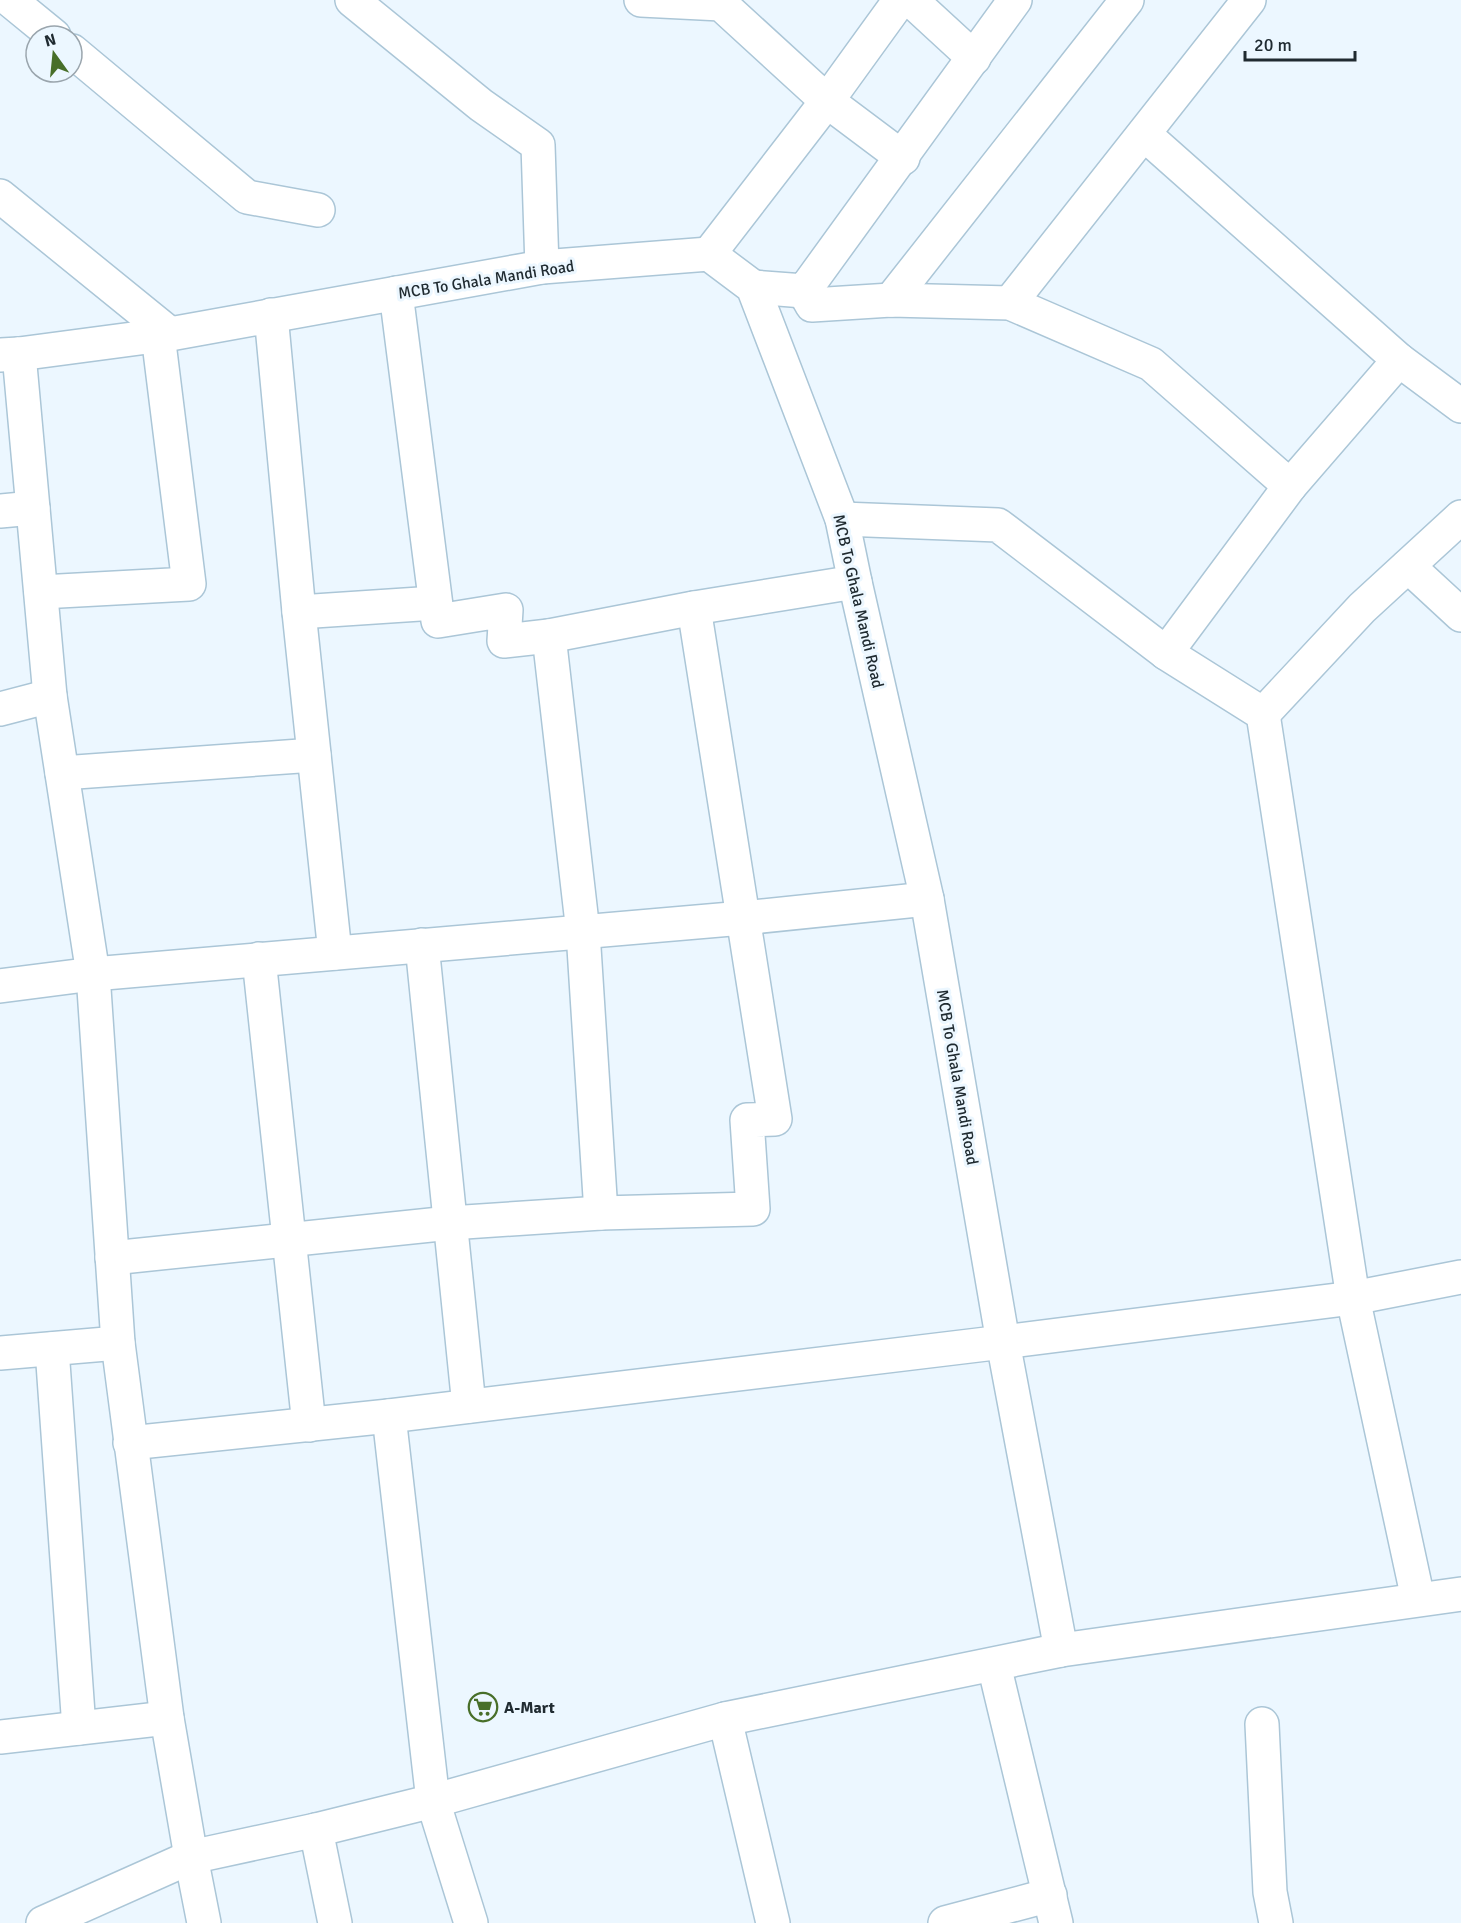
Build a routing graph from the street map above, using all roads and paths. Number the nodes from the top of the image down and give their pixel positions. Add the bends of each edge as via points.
1 (10, 0) edge
2 (352, 0) edge
3 (641, 0) edge
4 (900, 0) edge
5 (911, 0) edge
6 (1015, 0) edge
7 (1127, 0) edge
8 (1249, 0) edge
9 (39, 24) edge
10 (974, 58) junction
11 (84, 61) edge
12 (827, 101) junction
13 (1144, 134) junction
14 (903, 158) junction
15 (0, 196) edge
16 (318, 210) dead end
17 (710, 254) junction
18 (542, 267) junction
19 (753, 288) junction
20 (804, 291) junction
21 (396, 293) junction
22 (891, 300) junction
23 (1010, 303) junction
24 (272, 315) junction
25 (164, 334) junction
26 (10, 355) edge
27 (1399, 360) junction
28 (1461, 406) edge
29 (1290, 486) junction
30 (33, 508) junction
31 (0, 511) edge
32 (1461, 516) edge
33 (843, 519) junction
34 (1408, 566) junction
35 (855, 582) junction
36 (41, 592) junction
37 (435, 603) junction
38 (694, 608) junction
39 (299, 612) junction
40 (1461, 615) edge
41 (549, 636) junction
42 (1166, 653) junction
43 (50, 696) junction
44 (0, 709) edge
45 (1263, 714) junction
46 (314, 755) junction
47 (62, 772) junction
48 (927, 899) junction
49 (743, 918) junction
50 (583, 932) junction
51 (422, 945) junction
52 (335, 953) junction
53 (259, 959) junction
54 (93, 974) junction
55 (0, 986) edge
56 (601, 1213) junction
57 (450, 1223) junction
58 (289, 1239) junction
59 (112, 1257) junction
60 (1461, 1277) edge
61 (1353, 1298) junction
62 (1003, 1342) junction
63 (118, 1343) junction
64 (52, 1348) junction
65 (0, 1353) edge
66 (469, 1406) junction
67 (389, 1416) junction
68 (309, 1425) junction
69 (130, 1443) junction
70 (1461, 1594) edge
71 (1418, 1599) junction
72 (1061, 1650) junction
73 (994, 1665) junction
74 (167, 1718) junction
75 (725, 1719) junction
76 (1262, 1724) dead end
77 (79, 1728) junction
78 (0, 1737) edge
79 (433, 1802) junction
80 (316, 1830) junction
81 (191, 1857) junction
82 (1053, 1909) edge
83 (43, 1923) edge
84 (204, 1923) edge
85 (335, 1923) edge
86 (471, 1923) edge
87 (773, 1923) edge
88 (945, 1923) edge
89 (1276, 1923) edge

1 - 9 street
2 - 18 street via 481,105 538,145
3 - 12 street via 721,4
4 - 12 street
5 - 10 street
6 - 10 street
7 - 22 street
8 - 13 street
10 - 14 street
11 - 16 street via 247,197
12 - 14 street
12 - 17 street
13 - 23 street
13 - 27 street
14 - 20 street
15 - 25 street
17 - 18 street, MCB To Ghala Mandi Road
17 - 19 street
18 - 21 street, MCB To Ghala Mandi Road
19 - 20 street
19 - 33 street, MCB To Ghala Mandi Road
20 - 22 street via 812,304
21 - 24 street, MCB To Ghala Mandi Road
21 - 37 street
22 - 23 street
23 - 29 street via 1151,364
24 - 25 street, MCB To Ghala Mandi Road
24 - 39 street
25 - 26 street, MCB To Ghala Mandi Road
25 - 36 street via 189,584
26 - 30 street
27 - 28 street
27 - 29 street
29 - 42 street
30 - 31 street
30 - 36 street
32 - 34 street
33 - 35 street, MCB To Ghala Mandi Road
33 - 42 street via 998,525
34 - 40 street
34 - 45 street via 1362,608
35 - 38 street
35 - 48 street, MCB To Ghala Mandi Road
36 - 43 street
37 - 39 street
37 - 41 street via 438,621 506,609 504,641
38 - 41 street
38 - 49 street
39 - 46 street
41 - 50 street
42 - 45 street
43 - 44 street
43 - 47 street
45 - 61 street
46 - 47 street
46 - 52 street
47 - 54 street
48 - 49 street
48 - 62 street, MCB To Ghala Mandi Road
49 - 50 street
49 - 56 street via 775,1119 747,1120 753,1209
50 - 51 street
50 - 56 street
51 - 52 street
51 - 57 street
52 - 53 street
53 - 54 street
53 - 58 street
54 - 55 street
54 - 59 street
56 - 57 street
57 - 58 street
57 - 66 street
58 - 59 street
58 - 68 street
59 - 63 street
60 - 61 street
61 - 62 street
61 - 71 street
62 - 66 street
62 - 72 street, MCB To Ghala Mandi Road
63 - 64 street
63 - 69 street
64 - 65 street
64 - 77 street
66 - 67 street
67 - 68 street
67 - 79 street
68 - 69 street
69 - 74 street
70 - 71 street
71 - 72 street
72 - 73 street
73 - 75 street
73 - 82 street
74 - 77 street
74 - 81 street
75 - 79 street
75 - 87 street
76 - 89 street via 1270,1892
77 - 78 street
79 - 80 street
79 - 86 street
80 - 81 street
80 - 85 street
81 - 83 street
81 - 84 street
82 - 88 street

